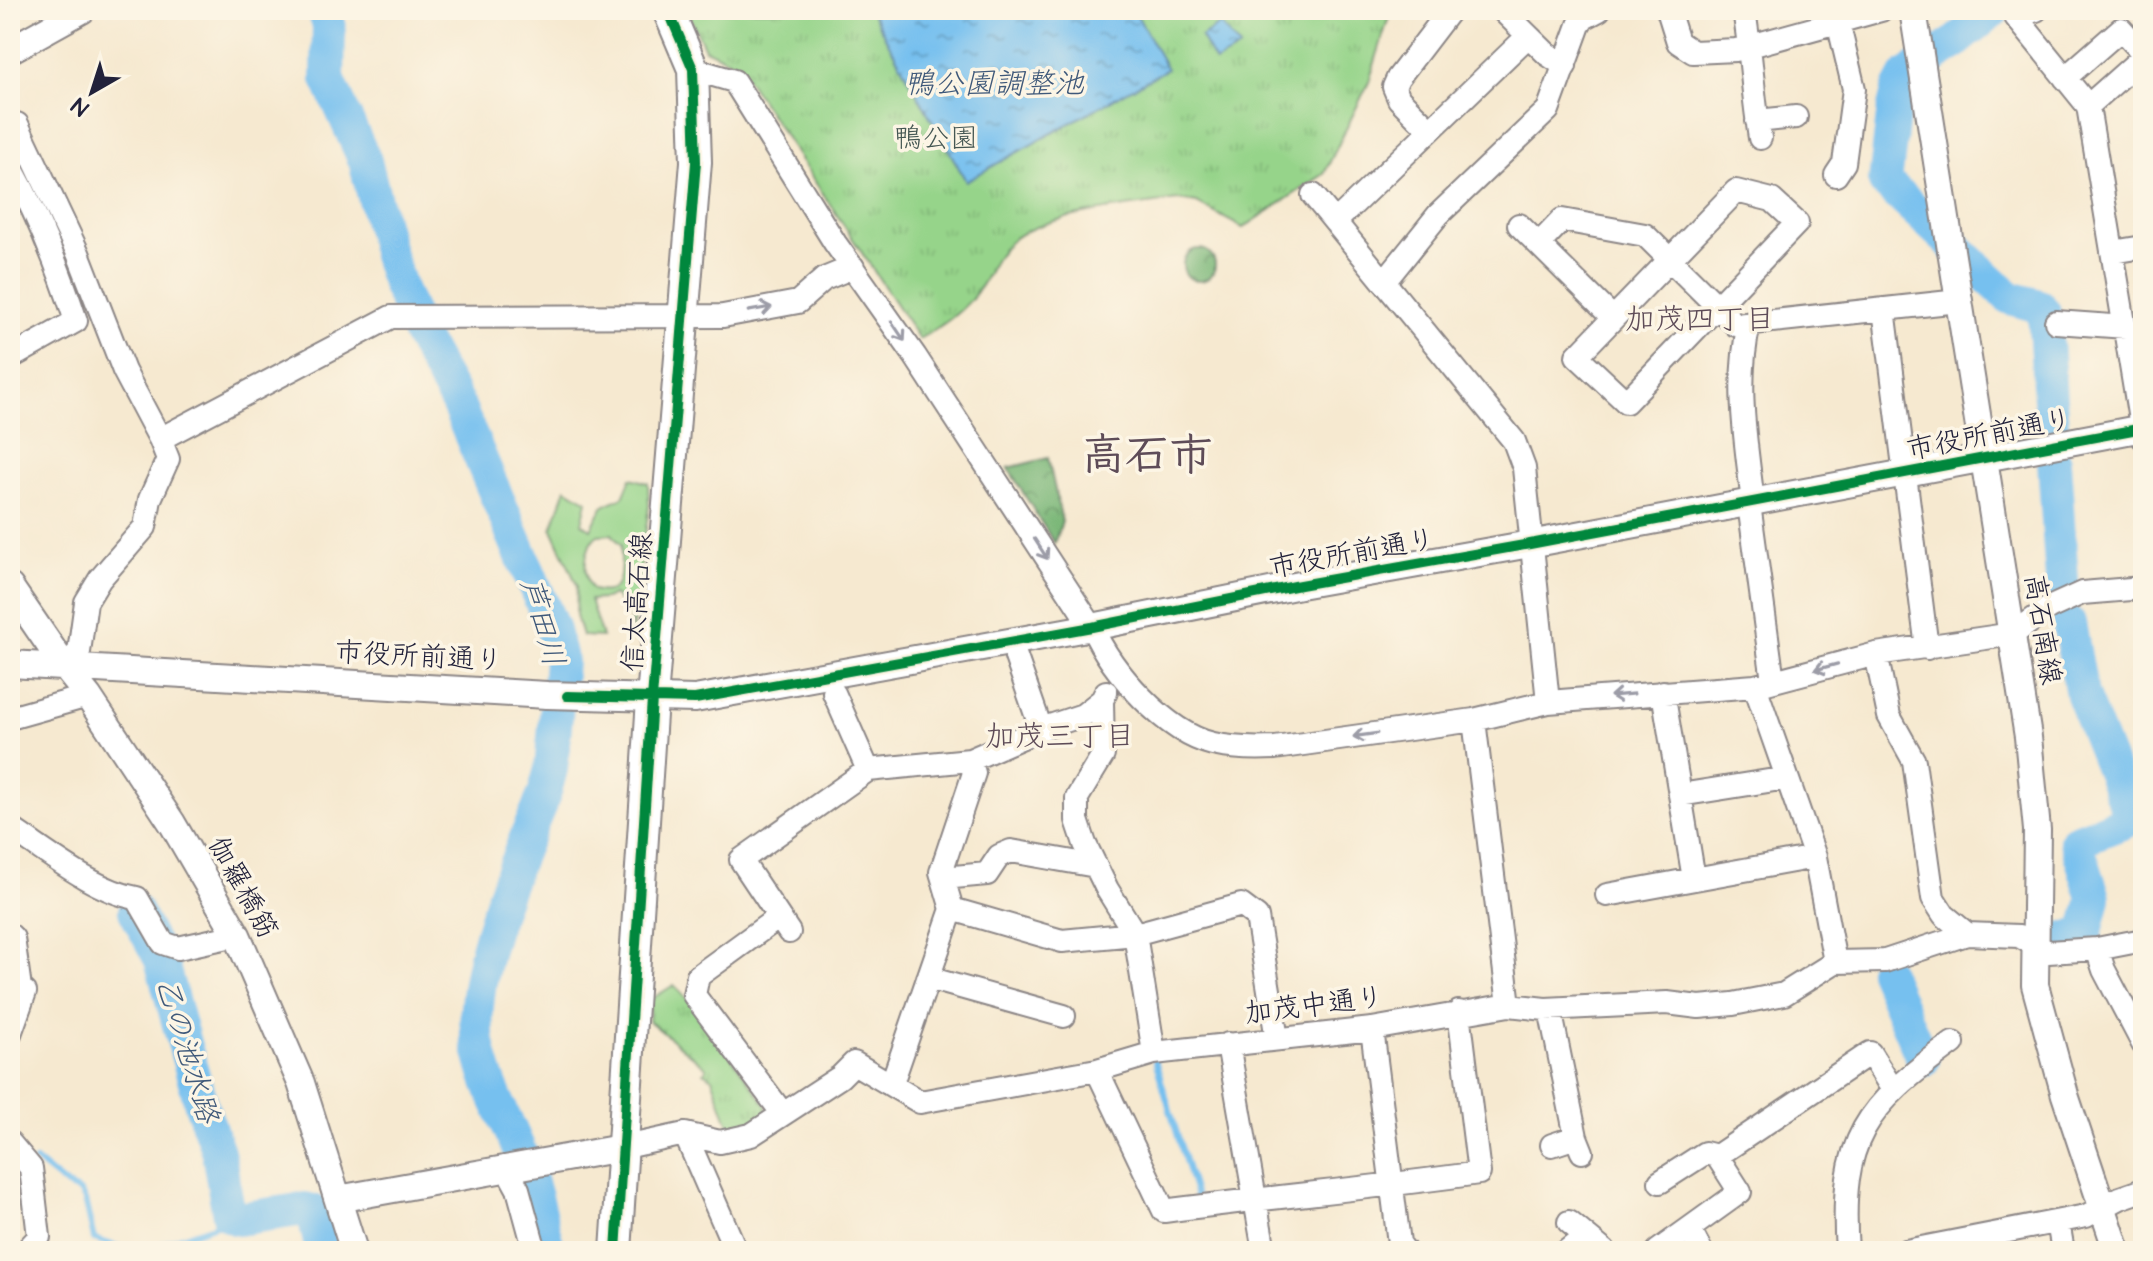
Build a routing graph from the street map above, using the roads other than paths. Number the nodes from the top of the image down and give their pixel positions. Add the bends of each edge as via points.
1 (82, 10) edge
2 (668, 10) edge
3 (1450, 10) edge
4 (1502, 10) edge
5 (1599, 10) edge
6 (1668, 10) edge
7 (1744, 10) edge
8 (1881, 10) edge
9 (1913, 10) edge
10 (2036, 10) edge
11 (1838, 22) junction
12 (1528, 36) junction
13 (1751, 46) junction
14 (10, 50) edge
15 (2143, 55) edge
16 (1565, 66) junction
17 (693, 69) junction
18 (2065, 78) junction
19 (2088, 106) junction
20 (1796, 117) dead end
21 (10, 129) edge
22 (1430, 130) junction
23 (10, 165) edge
24 (1836, 175) dead end
25 (1313, 195) dead end
26 (1335, 222) junction
27 (1519, 225) dead end
28 (1539, 244) junction
29 (2143, 247) edge
30 (2113, 252) junction
31 (1669, 259) junction
32 (853, 267) junction
33 (1384, 282) junction
34 (2132, 295) edge
35 (1959, 301) junction
36 (1718, 307) junction
37 (1884, 309) junction
38 (682, 315) junction
39 (1613, 318) junction
40 (2056, 322) dead end
41 (1749, 324) junction
42 (2126, 327) junction
43 (10, 358) edge
44 (2142, 432) edge
45 (160, 439) junction
46 (1983, 458) junction
47 (1904, 475) junction
48 (1751, 503) junction
49 (1530, 544) junction
50 (10, 587) edge
51 (2143, 588) edge
52 (1092, 627) junction
53 (2013, 634) junction
54 (1927, 648) junction
55 (1876, 654) junction
56 (1016, 657) dead end
57 (10, 664) edge
58 (64, 666) junction
59 (1119, 670) junction
60 (1764, 684) junction
61 (1663, 692) junction
62 (834, 693) dead end
63 (88, 696) junction
64 (652, 699) junction
65 (1102, 700) junction
66 (1548, 702) junction
67 (10, 718) edge
68 (1474, 720) junction
69 (1041, 729) junction
70 (970, 760) junction
71 (868, 770) junction
72 (1787, 778) junction
73 (1680, 795) junction
74 (10, 828) edge
75 (1815, 857) junction
76 (1096, 866) junction
77 (943, 878) junction
78 (1694, 879) junction
79 (1607, 895) dead end
80 (952, 909) junction
81 (1135, 934) junction
82 (1967, 934) junction
83 (10, 935) edge
84 (237, 935) junction
85 (2143, 940) edge
86 (2035, 947) junction
87 (2097, 949) junction
88 (1835, 962) junction
89 (928, 978) junction
90 (1509, 1005) junction
91 (1550, 1009) junction
92 (1459, 1012) junction
93 (1064, 1016) dead end
94 (1372, 1029) junction
95 (10, 1034) edge
96 (1277, 1039) junction
97 (1953, 1043) dead end
98 (1228, 1044) junction
99 (2143, 1044) edge
100 (1154, 1053) junction
101 (1097, 1070) junction
102 (892, 1083) junction
103 (1893, 1090) junction
104 (783, 1114) junction
105 (685, 1134) junction
106 (10, 1143) edge
107 (1552, 1145) dead end
108 (621, 1148) junction
109 (1717, 1156) junction
110 (517, 1165) junction
111 (1660, 1182) dead end
112 (1391, 1186) junction
113 (2143, 1190) edge
114 (338, 1199) junction
115 (1255, 1199) junction
116 (2103, 1208) junction
117 (2058, 1222) junction
118 (1689, 1229) junction
119 (1954, 1247) edge
120 (26, 1251) edge
121 (354, 1251) edge
122 (535, 1251) edge
123 (616, 1251) edge
124 (736, 1251) edge
125 (1264, 1251) edge
126 (1405, 1251) edge
127 (1567, 1251) edge
128 (1604, 1251) edge
129 (1658, 1251) edge
130 (1701, 1251) edge
131 (1847, 1251) edge
132 (1906, 1251) edge
133 (2063, 1251) edge
134 (2117, 1251) edge

1 - 14 street
2 - 17 main road, 信太高石線
3 - 22 street via 1394,87
4 - 12 street
5 - 16 street via 1579,25
6 - 13 street via 1678,42 1689,52
7 - 13 street
8 - 11 street
9 - 35 street, 高石南線
10 - 18 street via 2016,17
11 - 13 street
11 - 24 street via 1854,89 1844,163
12 - 16 street
12 - 22 street
13 - 20 street via 1758,130
15 - 18 street via 2121,29
15 - 19 street
16 - 33 street via 1548,110 1438,215
17 - 32 street via 734,81
17 - 38 main road, 信太高石線 via 696,162
18 - 19 street
19 - 30 street
21 - 45 street via 17,124 78,253 124,371
22 - 26 street
23 - 43 street via 55,258 76,321
25 - 26 street
26 - 33 street
27 - 28 street
28 - 31 street via 1562,220 1645,235
28 - 39 street
29 - 30 street
30 - 34 street
31 - 36 street
31 - 36 street via 1736,191 1772,200 1797,223
31 - 39 street
38 -> 32 street via 723,316 798,302 824,279
32 -> 52 street
33 - 49 street via 1514,441 1524,468
34 - 42 street
35 - 37 street
35 - 46 street, 高石南線
36 - 39 street via 1626,402 1577,356
36 - 41 street via 1736,325
37 - 41 street
37 - 47 street
38 - 45 street via 391,317
38 - 64 main road, 信太高石線
40 - 42 street
41 - 48 street via 1741,357 1741,405
42 - 44 street
44 - 46 street, 市役所前通り
45 - 58 street via 168,459 150,499 145,527 86,602 79,652
46 - 47 street, 市役所前通り
46 - 53 street, 高石南線
47 - 48 street, 市役所前通り
47 - 54 street
48 - 49 street, 市役所前通り
48 - 60 street
49 - 52 street, 市役所前通り
49 - 66 street
50 - 58 street, 伽羅橋筋
51 - 53 street via 2082,593
52 - 59 street
52 - 64 street, 市役所前通り via 695,699
53 - 54 street
53 - 86 street, 高石南線 via 2037,830
54 - 55 street
55 -> 60 street
55 - 82 street via 1889,716 1914,761 1933,898
56 - 69 street
57 - 58 street, 市役所前通り
58 - 63 street, 伽羅橋筋
58 - 64 street, 市役所前通り
59 - 65 street
68 -> 59 street via 1242,749 1210,744 1176,728
60 - 61 street
60 - 72 street
61 -> 66 street
61 - 73 street
62 - 71 street
63 - 67 street
63 - 84 street, 伽羅橋筋 via 172,823
64 - 108 main road, 信太高石線
65 - 69 street via 1083,715
65 - 76 street via 1103,755 1077,798 1077,820
66 - 68 street
68 - 90 street
69 - 70 street
70 - 71 street
70 - 77 street via 974,773
71 - 104 street via 741,860 784,924 698,976 694,995
72 - 73 street
72 - 75 street
73 - 78 street
74 - 84 street via 97,884 137,898 163,943 178,948
75 - 78 street
75 - 88 street
76 - 77 street via 1011,851 999,856 987,874
76 - 81 street
77 - 80 street
78 - 79 street
80 - 81 street via 1062,941
80 - 89 street
81 - 96 street via 1241,905 1257,917
81 - 100 street
82 - 86 street via 2019,936
82 - 88 street via 1885,961
83 - 95 street via 25,992
84 - 114 street, 伽羅橋筋 via 301,1083
85 - 87 street
86 - 87 street via 2048,952
86 - 116 street, 高石南線 via 2035,985 2046,1031
87 - 99 street
88 - 91 street, 加茂中通り via 1784,994 1733,1004
89 - 93 street
89 - 102 street
90 - 91 street, 加茂中通り
90 - 92 street, 加茂中通り
91 - 107 street via 1579,1144
92 - 94 street, 加茂中通り
92 - 112 street via 1479,1173
94 - 96 street, 加茂中通り
94 - 112 street
96 - 98 street, 加茂中通り
97 - 103 street
98 - 100 street, 加茂中通り
98 - 115 street
100 - 101 street, 加茂中通り
101 - 102 street, 加茂中通り via 920,1102
101 - 115 street via 1164,1211
102 - 104 street, 加茂中通り via 854,1063
103 - 109 street via 1870,1053
103 - 131 street via 1872,1115 1852,1154 1844,1206
104 - 105 street, 加茂中通り via 751,1135 720,1142
105 - 108 street, 加茂中通り
105 - 124 street
106 - 120 street via 33,1178 39,1237
108 - 110 street
108 - 123 main road, 信太高石線
109 - 111 street via 1705,1153
109 - 118 street via 1740,1192
110 - 114 street
110 - 122 street
112 - 115 street
112 - 126 street via 1399,1243
113 - 116 street
114 - 121 street, 伽羅橋筋
115 - 125 street
116 - 117 street
116 - 134 street, 高石南線
117 - 119 street
117 - 133 street
118 - 129 street
118 - 130 street
119 - 132 street
127 - 128 street via 1577,1229

